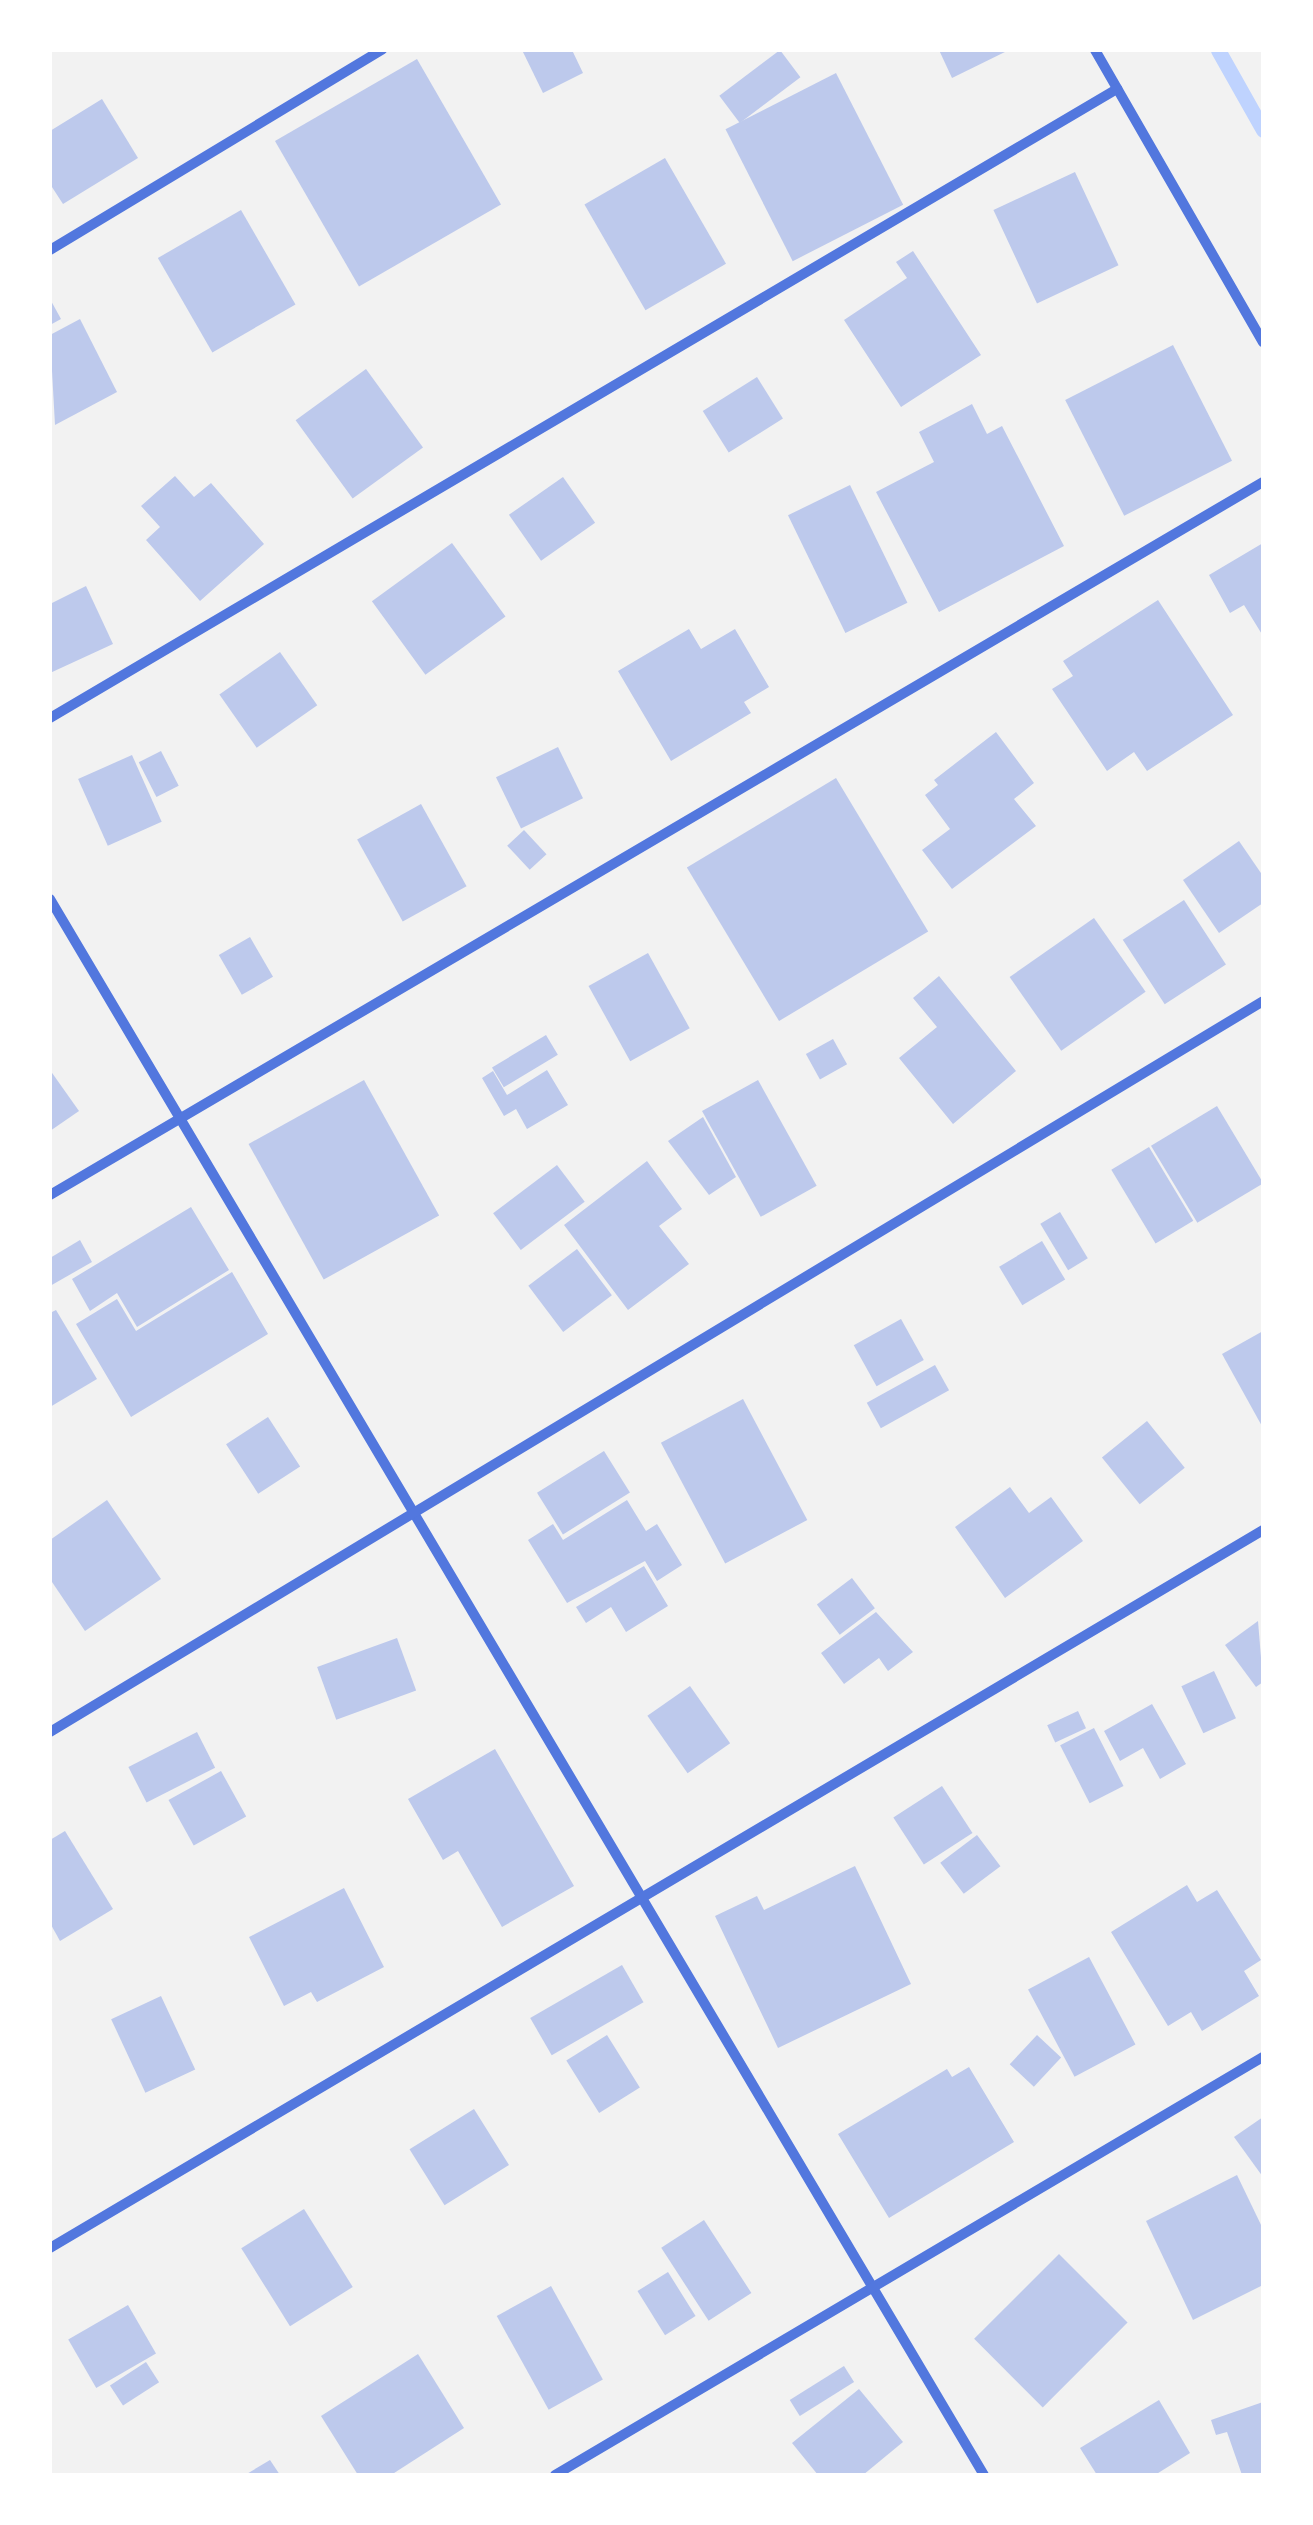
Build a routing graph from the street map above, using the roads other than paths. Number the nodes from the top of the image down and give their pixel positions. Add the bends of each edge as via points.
1 (382, 50) edge
2 (1095, 50) edge
3 (1117, 88) junction
4 (50, 250) edge
5 (1263, 342) edge
6 (1263, 482) edge
7 (50, 718) edge
8 (50, 899) edge
9 (1263, 1001) edge
10 (180, 1118) junction
11 (50, 1195) edge
12 (413, 1511) junction
13 (1263, 1530) edge
14 (50, 1732) edge
15 (642, 1897) junction
16 (1263, 2057) edge
17 (50, 2248) edge
18 (872, 2287) junction
19 (555, 2475) edge
20 (984, 2475) edge

1 - 4 street
2 - 3 street
3 - 5 street
3 - 7 street
6 - 10 street
8 - 10 street
9 - 12 street
10 - 11 street
10 - 12 street
12 - 14 street
12 - 15 street
13 - 15 street
15 - 17 street
15 - 18 street
16 - 18 street
18 - 19 street
18 - 20 street

